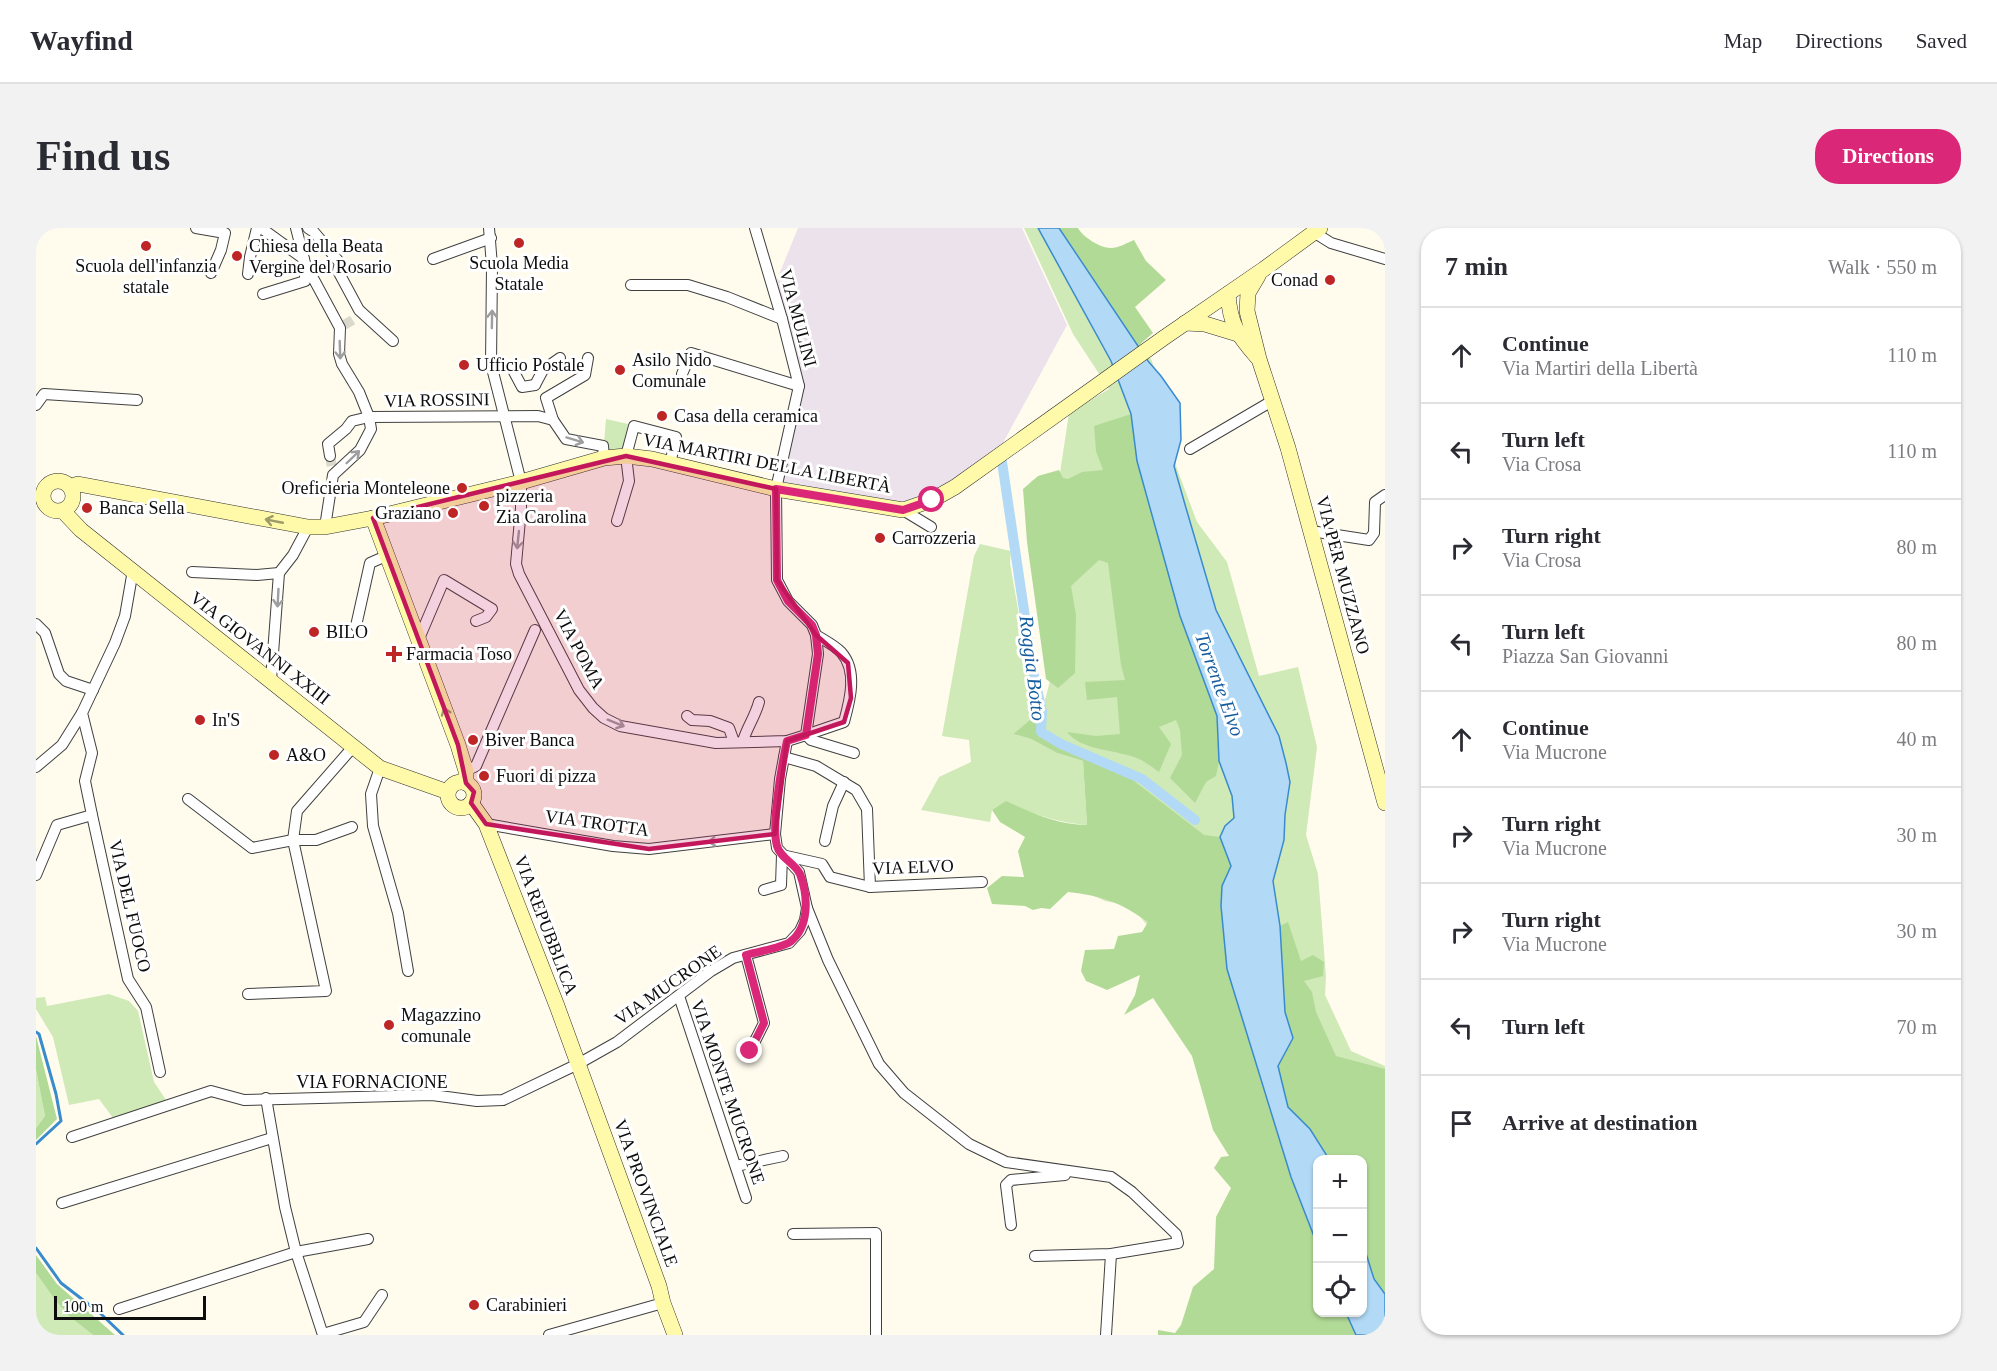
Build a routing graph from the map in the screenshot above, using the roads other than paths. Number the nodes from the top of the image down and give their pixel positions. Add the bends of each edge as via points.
1 (196, 228) edge
2 (259, 228) edge
3 (296, 228) edge
4 (308, 228) edge
5 (755, 228) edge
6 (1317, 231) edge
7 (490, 233) edge
8 (433, 259) dead end
9 (1385, 259) edge
10 (304, 261) junction
11 (1261, 271) junction
12 (211, 273) dead end
13 (248, 274) dead end
14 (630, 285) dead end
15 (263, 294) dead end
16 (1228, 294) junction
17 (1247, 311) junction
18 (782, 319) junction
19 (1185, 323) junction
20 (1238, 334) junction
21 (393, 341) dead end
22 (560, 358) dead end
23 (588, 358) dead end
24 (1259, 359) junction
25 (514, 372) dead end
26 (681, 374) dead end
27 (799, 386) junction
28 (137, 400) dead end
29 (1272, 401) junction
30 (36, 405) edge
31 (506, 416) junction
32 (369, 417) junction
33 (553, 420) junction
34 (1190, 449) dead end
35 (330, 456) tunnel mouth
36 (626, 456) junction
37 (604, 458) junction
38 (670, 464) junction
39 (521, 482) junction
40 (70, 486) junction
41 (40, 488) edge
42 (776, 489) junction
43 (1385, 495) edge
44 (903, 510) junction
45 (63, 511) junction
46 (373, 518) junction
47 (617, 520) dead end
48 (308, 527) junction
49 (325, 527) junction
50 (931, 527) dead end
51 (1311, 531) junction
52 (386, 556) junction
53 (132, 570) junction
54 (192, 572) dead end
55 (279, 573) junction
56 (476, 621) dead end
57 (36, 624) edge
58 (356, 626) dead end
59 (535, 630) dead end
60 (816, 635) junction
61 (418, 641) junction
62 (271, 680) junction
63 (93, 690) junction
64 (759, 702) dead end
65 (82, 712) junction
66 (687, 716) dead end
67 (806, 735) junction
68 (787, 741) junction
69 (738, 742) junction
70 (353, 747) junction
71 (854, 753) dead end
72 (784, 757) junction
73 (36, 767) edge
74 (380, 768) junction
75 (466, 777) junction
76 (843, 782) junction
77 (448, 792) junction
78 (188, 799) dead end
79 (1384, 800) edge
80 (471, 803) junction
81 (92, 815) junction
82 (486, 824) junction
83 (351, 827) dead end
84 (775, 834) junction
85 (292, 840) junction
86 (825, 841) dead end
87 (782, 855) junction
88 (36, 875) edge
89 (982, 882) dead end
90 (870, 887) junction
91 (764, 890) dead end
92 (807, 908) junction
93 (746, 955) junction
94 (408, 971) dead end
95 (248, 994) dead end
96 (679, 996) junction
97 (750, 1051) dead end
98 (578, 1064) junction
99 (160, 1072) dead end
100 (266, 1098) junction
101 (72, 1137) dead end
102 (272, 1138) junction
103 (783, 1156) dead end
104 (736, 1166) junction
105 (1080, 1173) junction
106 (746, 1198) dead end
107 (62, 1203) dead end
108 (1011, 1225) dead end
109 (793, 1234) dead end
110 (368, 1239) dead end
111 (296, 1252) junction
112 (1111, 1254) junction
113 (1035, 1256) dead end
114 (382, 1295) dead end
115 (663, 1303) junction
116 (119, 1309) dead end
117 (577, 1331) edge
118 (323, 1335) edge
119 (549, 1335) edge
120 (675, 1335) edge
121 (876, 1335) edge
122 (1106, 1335) edge

1 - 12 street via 225,233
2 - 10 street
2 - 13 street
3 - 10 street
4 - 21 street via 340,262 338,272 360,316
5 - 18 street, VIA MULINI
6 - 9 street via 1330,243
6 - 11 main road
7 - 8 street
31 -> 7 street, VIA POMA via 491,364
10 - 15 street via 305,281
10 -> 32 street via 342,326 339,354
11 - 16 main road
11 - 17 main road, VIA PER MUZZANO via 1248,294
14 - 18 street via 688,285
16 - 17 main road
16 - 19 main road
16 - 20 main road, VIA PER MUZZANO via 1231,320
17 - 24 main road, VIA PER MUZZANO
18 - 27 street, VIA MULINI
19 - 20 main road via 1205,324
19 - 44 main road, VIA MARTIRI DELLA LIBERTÀ via 955,487
20 - 24 main road, VIA PER MUZZANO
22 - 25 street via 543,370 539,389 522,387
23 - 33 street via 585,375 546,398
24 - 29 main road, VIA PER MUZZANO
26 - 27 street via 692,353
27 - 42 street, VIA MULINI
28 - 30 street via 44,394
29 - 34 street
29 - 51 main road, VIA PER MUZZANO
31 - 32 street, VIA ROSSINI
31 - 33 street, VIA ROSSINI
31 - 39 street, VIA POMA
32 - 35 street via 352,421 328,444
49 -> 32 street via 333,471 360,450 371,429
33 -> 37 street via 566,439 603,446
36 - 37 main road, VIA MARTIRI DELLA LIBERTÀ
36 - 38 main road, VIA MARTIRI DELLA LIBERTÀ
36 - 38 street via 634,426 676,437
36 - 47 street via 633,481
37 - 39 main road, VIA MARTIRI DELLA LIBERTÀ
38 - 42 main road, VIA MARTIRI DELLA LIBERTÀ
39 - 46 main road, VIA MARTIRI DELLA LIBERTÀ
39 -> 69 street, VIA POMA via 516,564 519,574 579,690 593,708 620,726 716,743
40 - 41 main road, VIA MARTIRI DELLA LIBERTÀ via 58,481
40 - 45 main road via 73,501
48 -> 40 main road, VIA MARTIRI DELLA LIBERTÀ via 78,484
41 - 45 main road, VIA MARTIRI DELLA LIBERTÀ via 49,508
42 - 44 main road, VIA MARTIRI DELLA LIBERTÀ
42 - 60 street, VIA MULINI via 777,580 788,601 812,625
43 - 51 street via 1375,502 1374,533 1369,540
44 - 50 street
45 - 53 main road, VIA GIOVANNI XXIII
46 - 49 main road, VIA MARTIRI DELLA LIBERTÀ
46 - 52 main road
48 - 49 main road, VIA MARTIRI DELLA LIBERTÀ
48 - 55 street
51 - 79 main road, VIA PER MUZZANO
52 - 58 street via 370,563
52 - 61 main road
53 - 62 main road, VIA GIOVANNI XXIII
53 - 63 street via 122,625
54 - 55 street
55 -> 62 street
56 - 61 street via 492,609 444,580
57 - 63 street via 45,633 59,674 66,681
59 - 75 street via 476,766
60 - 67 street via 818,654
60 - 67 street, VIA POMA via 840,651 848,663 851,698 844,722
75 -> 61 main road
62 - 70 main road, VIA GIOVANNI XXIII
63 - 65 street
64 - 69 street via 752,724
65 - 73 street via 62,745
65 - 81 street, VIA DEL FUOCO via 92,753 86,781
66 - 69 street via 729,728
67 - 68 street, VIA POMA
67 - 71 street
68 - 69 street, VIA POMA
68 - 72 street
70 - 74 main road, VIA GIOVANNI XXIII
70 - 85 street via 297,811
72 - 76 street via 816,766
72 - 84 street
74 - 77 main road, VIA GIOVANNI XXIII
74 - 94 street via 371,794 373,826 398,913
75 - 77 main road
75 - 80 main road via 474,792
76 - 86 street
76 - 90 street via 856,790 867,808
77 - 80 main road via 456,807
78 - 85 street via 252,848
80 - 82 main road, VIA REPUBBLICA
81 - 88 street via 57,825
81 - 99 street, VIA DEL FUOCO via 128,979 146,1007
84 -> 82 street, VIA TROTTA via 649,849
82 - 98 main road, VIA REPUBBLICA
83 - 85 street via 316,840
84 - 87 street
85 - 95 street via 326,991
87 - 90 street, VIA ELVO via 822,864 830,877
87 - 91 street via 781,885
87 - 92 street via 800,872
89 - 90 street, VIA ELVO
92 - 93 street, VIA MUCRONE via 800,931 789,943
92 - 105 street via 879,1064 904,1094 969,1144 1006,1162
93 - 96 street, VIA MUCRONE via 718,967
93 - 97 street via 764,1023
96 - 98 street, VIA MUCRONE via 617,1042
96 - 104 street, VIA MONTE MUCRONE
98 - 100 street, VIA FORNACIONE via 503,1100 432,1095
98 - 115 main road, VIA PROVINCIALE
100 - 101 street, VIA FORNACIONE via 244,1100 211,1091
100 - 102 street
102 - 107 street
102 - 111 street
103 - 104 street
104 - 106 street, VIA MONTE MUCRONE
105 - 108 street via 1011,1180 1006,1185
105 - 112 street via 1111,1177 1176,1234 1178,1243
109 - 121 street via 876,1233
110 - 111 street
111 - 116 street
111 - 118 street
112 - 113 street
112 - 122 street
114 - 118 street via 364,1322
115 - 117 street
115 - 120 main road, VIA PROVINCIALE
117 - 119 street

